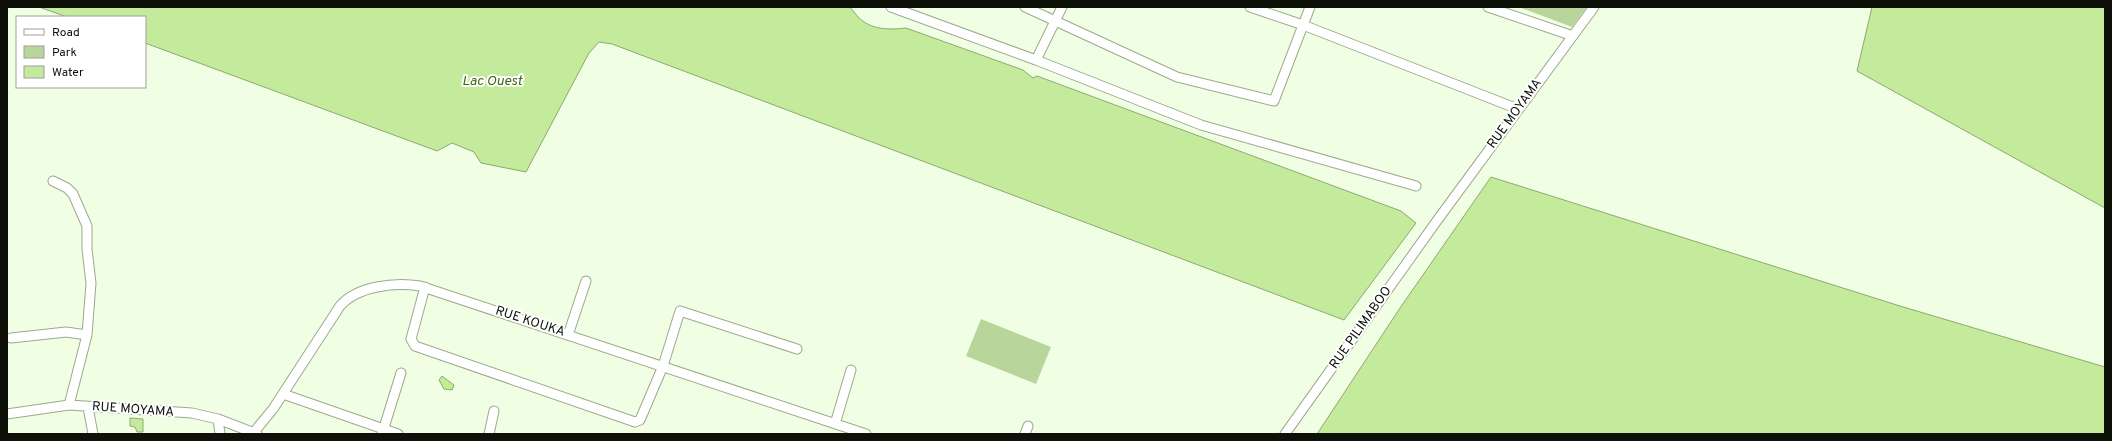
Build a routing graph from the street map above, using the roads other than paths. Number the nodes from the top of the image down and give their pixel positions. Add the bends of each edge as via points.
1 (891, 7) edge
2 (1025, 7) edge
3 (1062, 7) edge
4 (1250, 7) edge
5 (1310, 7) edge
6 (1488, 7) edge
7 (1594, 7) edge
8 (1055, 21) junction
9 (1303, 25) junction
10 (1573, 36) junction
11 (1036, 60) junction
12 (1518, 109) junction
13 (53, 181) dead end
14 (1416, 186) dead end
15 (1436, 222) joint
16 (586, 281) dead end
17 (425, 287) junction
18 (87, 335) junction
19 (568, 335) junction
20 (11, 338) dead end
21 (797, 349) dead end
22 (663, 366) junction
23 (852, 370) dead end
24 (401, 373) dead end
25 (283, 394) junction
26 (69, 405) junction
27 (88, 407) junction
28 (494, 411) dead end
29 (7, 414) edge
30 (218, 419) junction
31 (835, 424) junction
32 (383, 432) edge
33 (255, 433) edge
34 (93, 434) edge
35 (220, 434) edge
36 (398, 434) edge
37 (489, 434) edge
38 (866, 434) edge
39 (1285, 434) edge

1 - 11 street
2 - 8 street
3 - 8 street
4 - 9 street
5 - 9 street
6 - 10 street
7 - 10 street, RUE MOYAMA
8 - 9 street via 1177,77 1274,101
8 - 11 street
9 - 12 street
10 - 12 street, RUE MOYAMA
11 - 14 street via 1201,125
12 - 15 street, RUE MOYAMA
13 - 18 street via 73,194 87,226 91,283
15 - 39 street, RUE PILIMABOO
16 - 19 street
17 - 19 street, RUE KOUKA
17 - 22 street via 411,339 415,346 635,422 640,420
17 - 25 street, RUE KOUKA via 398,283 348,297
18 - 20 street via 66,332
18 - 26 street
19 - 22 street, RUE KOUKA
21 - 22 street via 680,311
22 - 31 street, RUE KOUKA
23 - 31 street
24 - 32 street
25 - 32 street
25 - 33 street, RUE KOUKA
26 - 27 street, RUE MOYAMA
26 - 29 street, RUE MOYAMA
27 - 30 street, RUE MOYAMA via 192,413
27 - 34 street
28 - 37 street
30 - 33 street, RUE MOYAMA
30 - 35 street
31 - 38 street, RUE KOUKA
32 - 36 street

